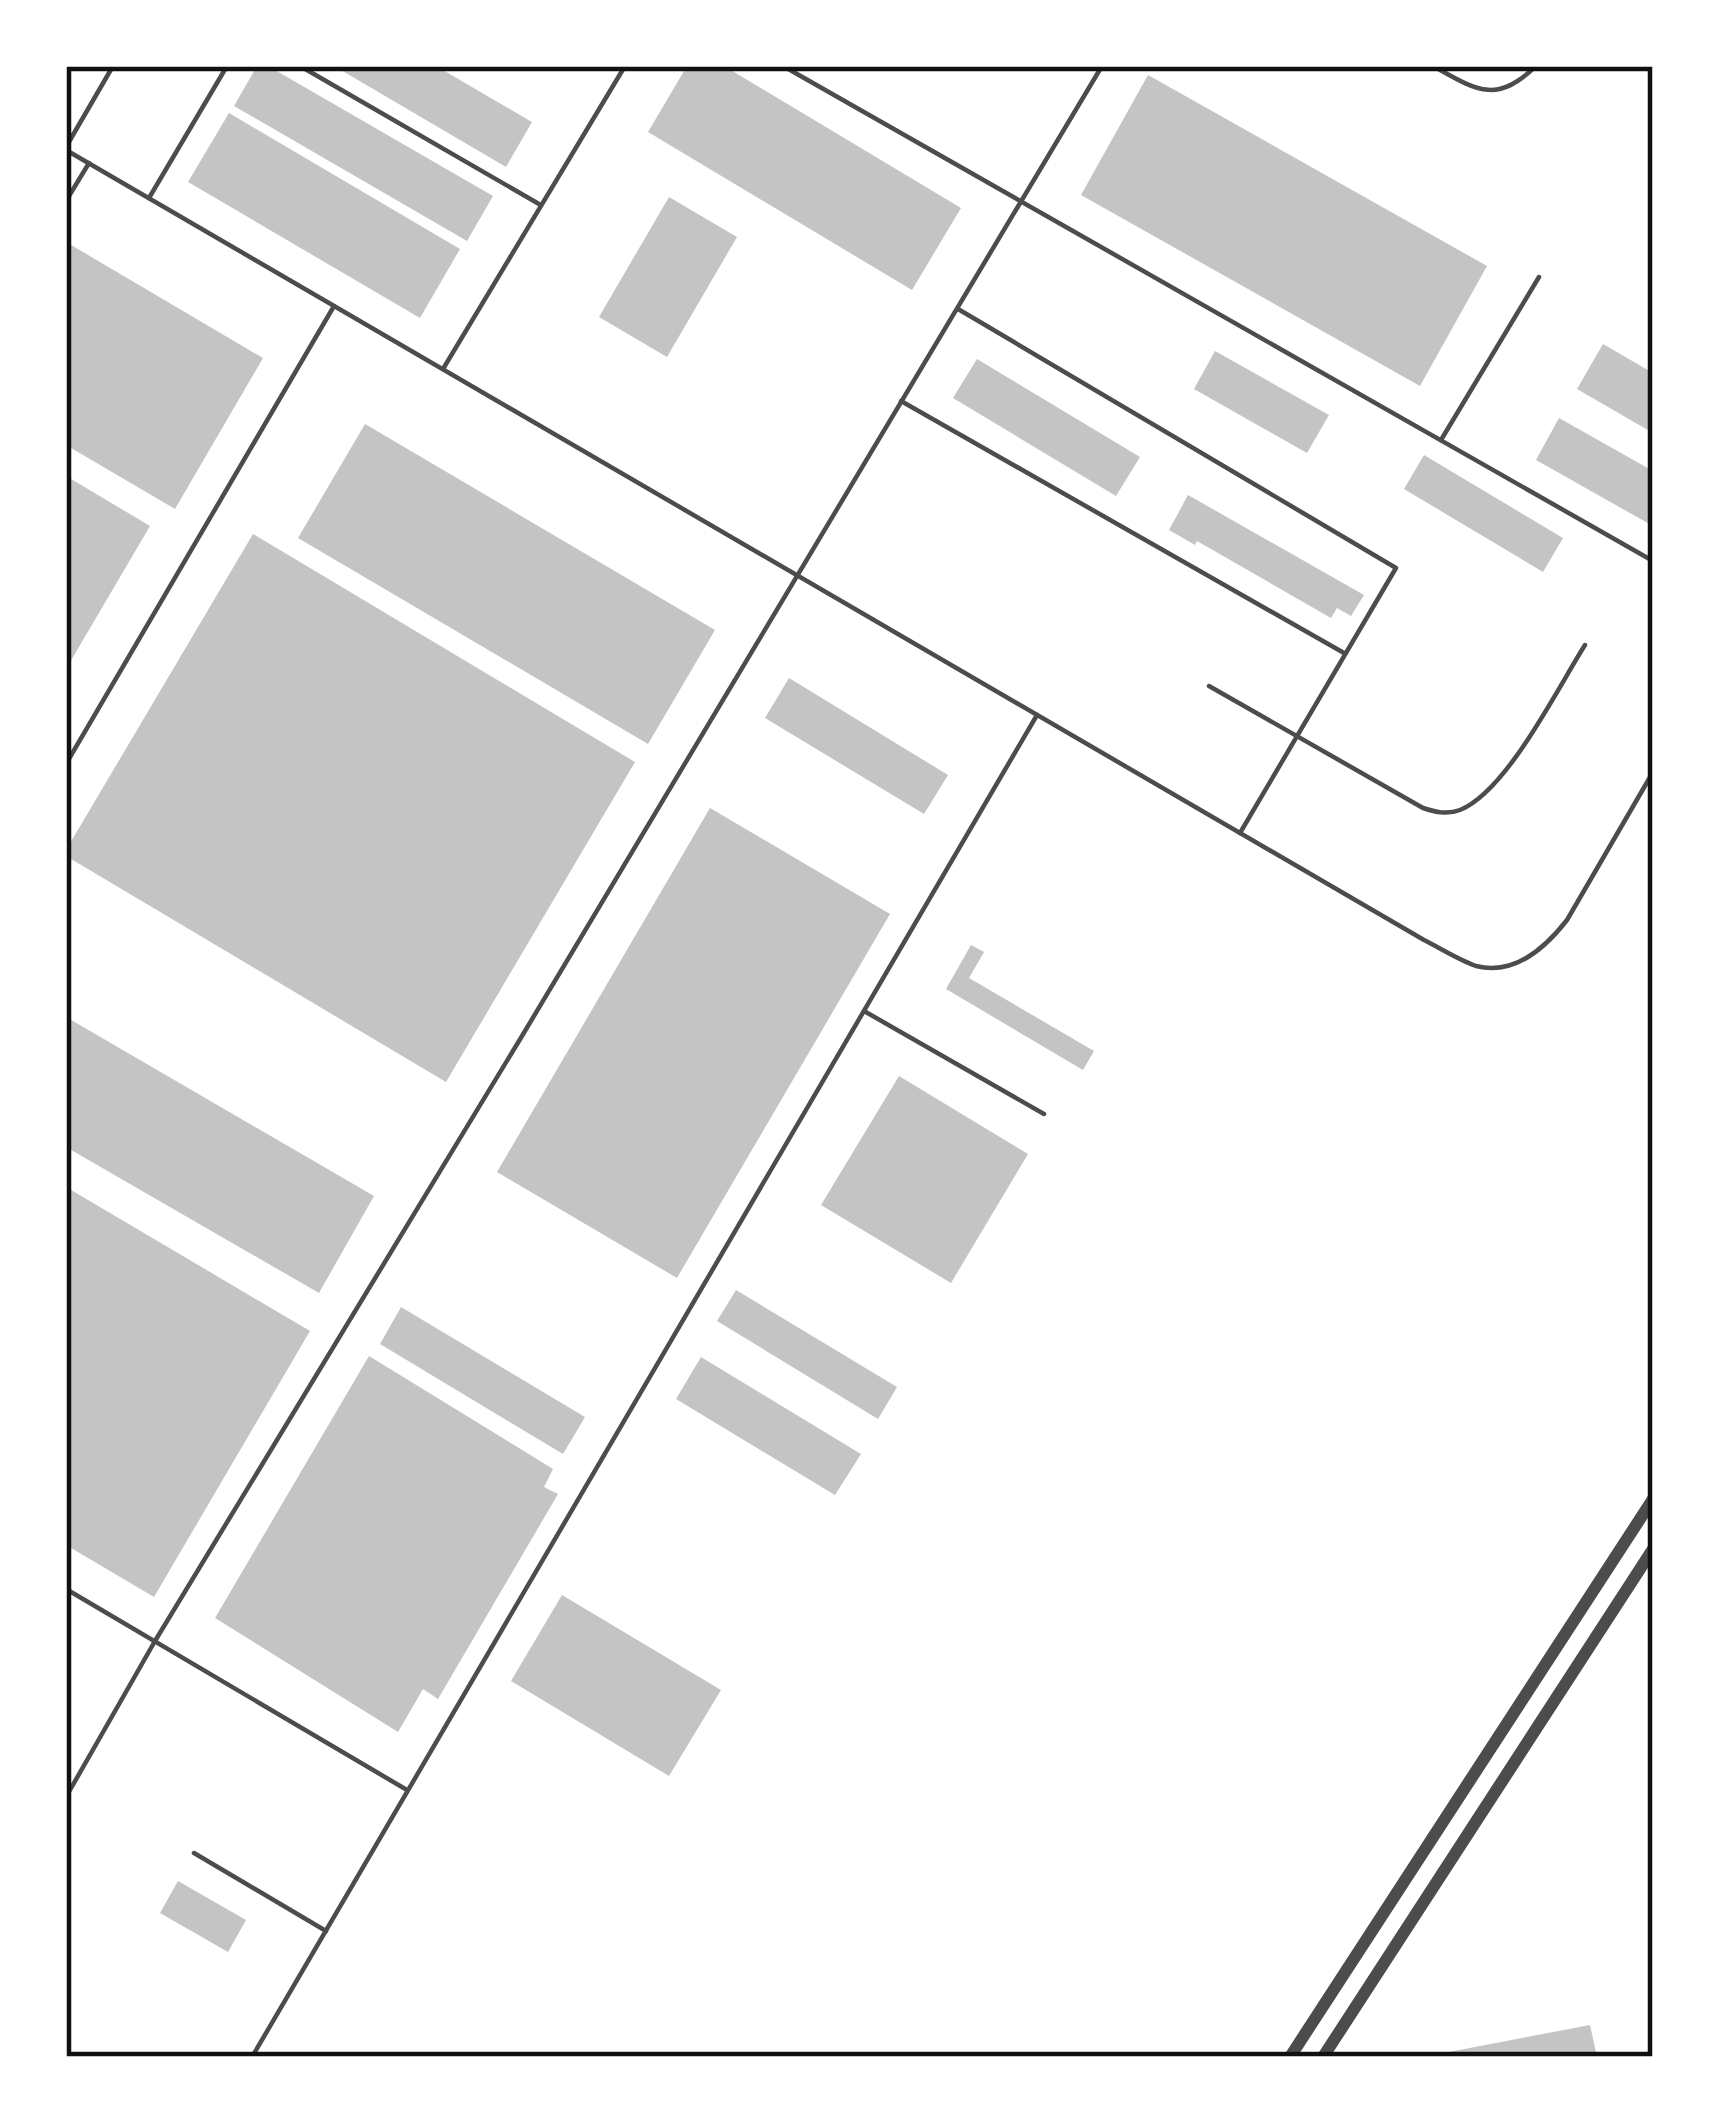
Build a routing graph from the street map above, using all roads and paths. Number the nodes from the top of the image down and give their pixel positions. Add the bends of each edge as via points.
1 (113, 66) edge
2 (226, 66) edge
3 (300, 66) edge
4 (626, 66) edge
5 (783, 66) edge
6 (1102, 66) edge
7 (1433, 66) edge
8 (1536, 66) edge
9 (66, 148) edge
10 (89, 163) junction
11 (149, 198) junction
12 (66, 201) edge
13 (1021, 201) junction
14 (542, 205) junction
15 (1539, 277) dead end
16 (334, 306) junction
17 (956, 308) junction
18 (442, 369) junction
19 (901, 401) junction
20 (1441, 440) junction
21 (1653, 561) edge
22 (797, 575) junction
23 (1585, 645) dead end
24 (1345, 654) junction
25 (1209, 686) dead end
26 (1038, 715) junction
27 (1296, 736) junction
28 (66, 764) edge
29 (1653, 772) edge
30 (1240, 833) junction
31 (864, 1011) junction
32 (1044, 1114) dead end
33 (1653, 1499) edge
34 (1653, 1549) edge
35 (66, 1589) edge
36 (155, 1642) junction
37 (408, 1791) junction
38 (66, 1797) edge
39 (194, 1853) dead end
40 (326, 1931) junction
41 (253, 2057) edge
42 (1289, 2057) edge
43 (1323, 2057) edge

1 - 9 lane
2 - 11 lane
3 - 14 lane
4 - 14 lane
5 - 13 lane
6 - 13 lane
7 - 8 lane via 1484,90 1514,86
9 - 10 lane
10 - 11 lane
10 - 12 lane
11 - 16 lane
13 - 17 lane
13 - 20 lane
14 - 18 lane
15 - 20 lane
16 - 18 lane
16 - 28 lane
17 - 19 lane
17 - 24 lane via 1396,568
18 - 22 lane
19 - 22 lane
19 - 24 lane
20 - 21 lane
22 - 26 lane
22 - 36 lane
23 - 27 lane via 1498,780 1452,813 1423,808
24 - 27 lane
25 - 27 lane
26 - 30 lane
26 - 31 lane
27 - 30 lane
29 - 30 lane via 1553,938 1528,958 1493,968 1424,940
31 - 32 lane
31 - 37 lane
33 - 42 street
34 - 43 street
35 - 36 lane
36 - 37 lane
36 - 38 lane
37 - 40 lane
39 - 40 lane
40 - 41 lane

